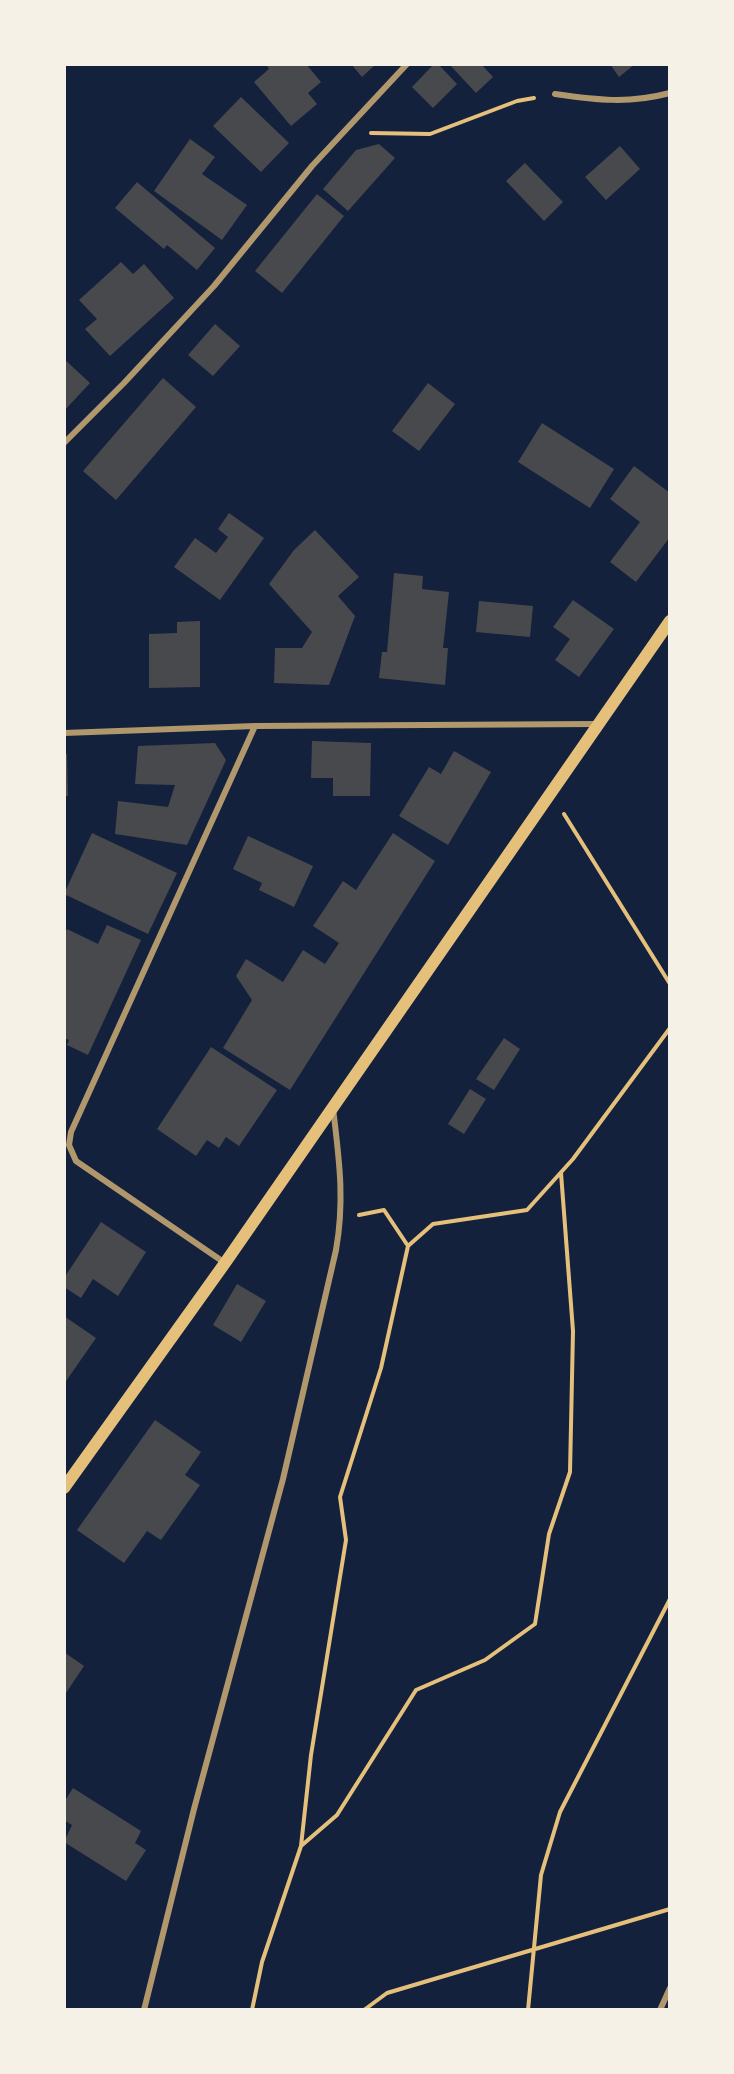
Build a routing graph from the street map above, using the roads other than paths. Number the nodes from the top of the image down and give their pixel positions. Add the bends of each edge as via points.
1 (407, 64) edge
2 (669, 93) edge
3 (555, 94) road end
4 (64, 443) edge
5 (669, 621) edge
6 (596, 724) junction
7 (255, 726) junction
8 (64, 733) edge
9 (333, 1108) junction
10 (225, 1263) junction
11 (64, 1488) edge
12 (669, 1988) edge
13 (144, 2010) edge
14 (660, 2010) edge

1 - 4 street via 343,133 207,294
2 - 3 street via 641,101 608,102
5 - 6 main road
6 - 7 street
6 - 9 main road
7 - 8 street
7 - 10 street via 71,1132 69,1146 76,1161
9 - 10 main road
9 - 13 street via 343,1186 342,1219 283,1479
10 - 11 main road
12 - 14 street

